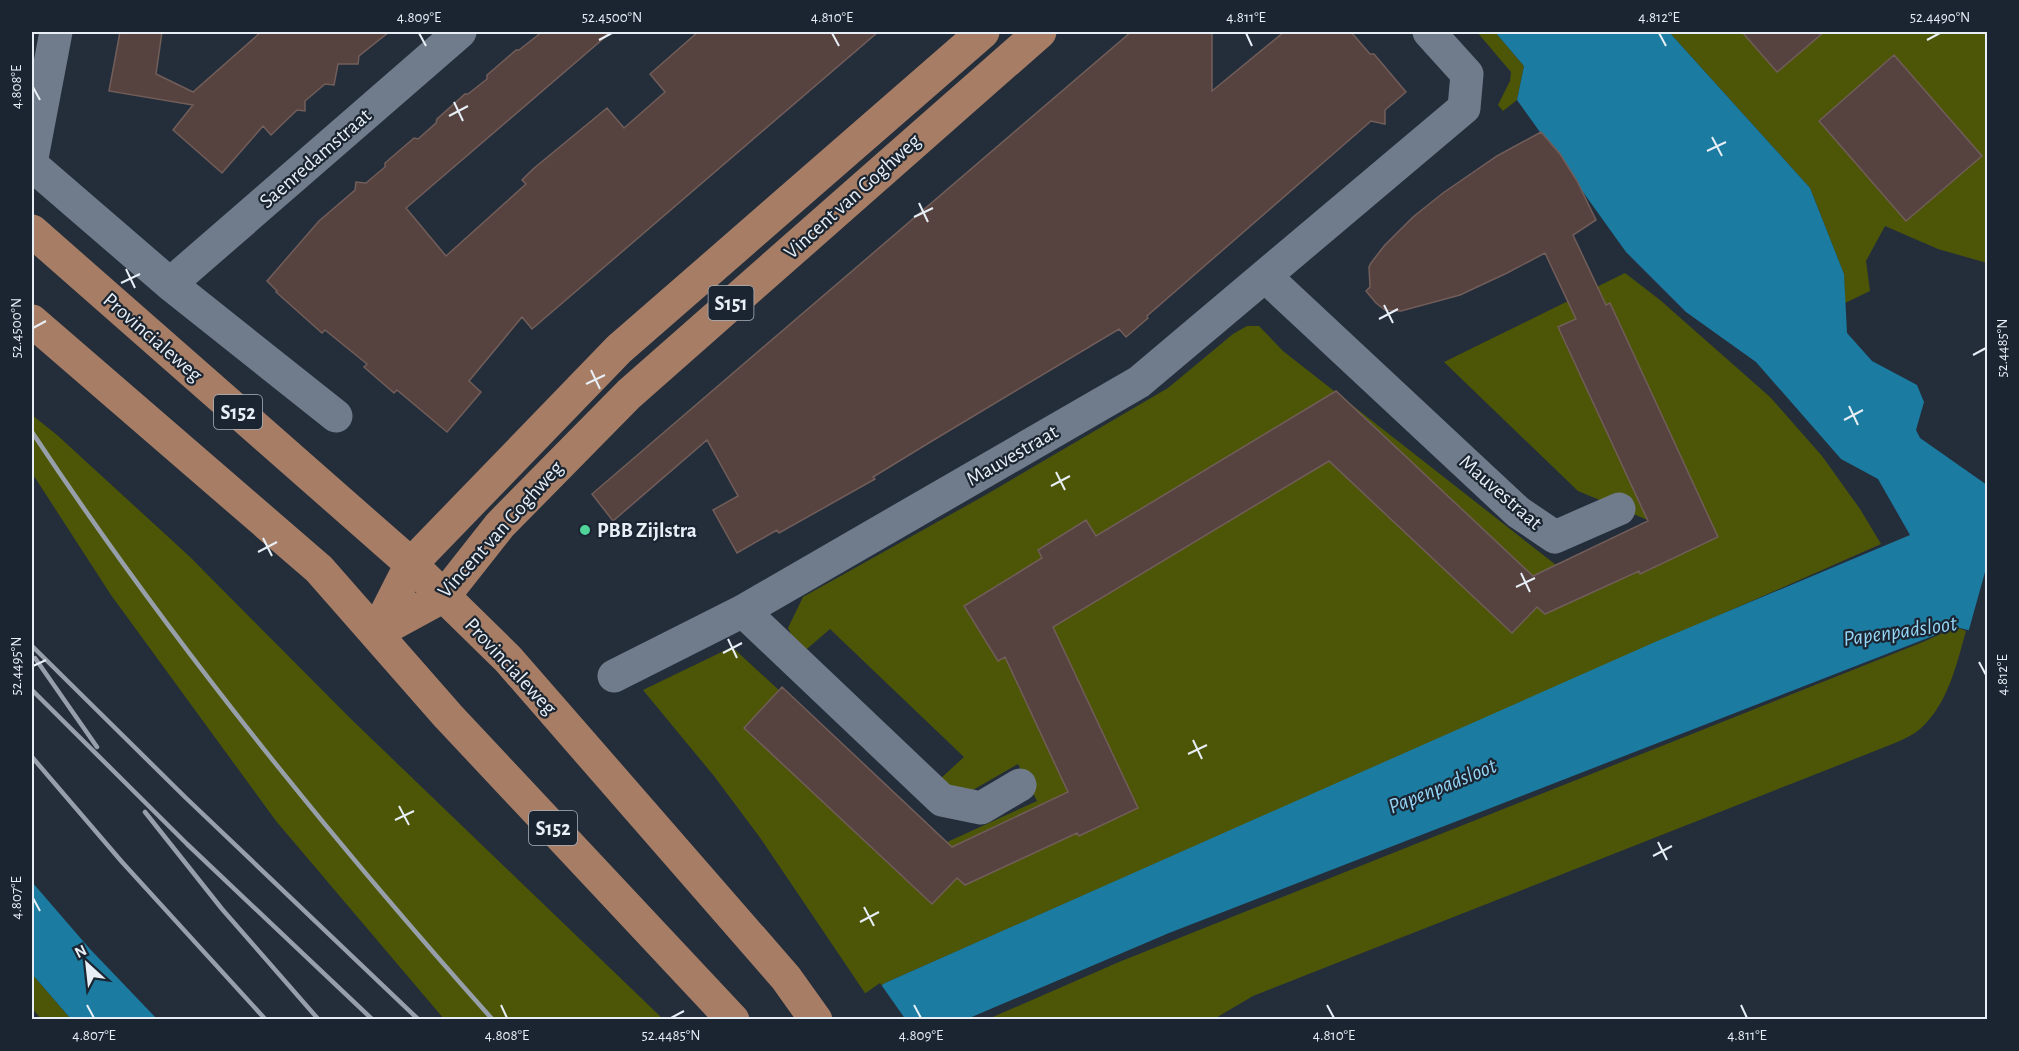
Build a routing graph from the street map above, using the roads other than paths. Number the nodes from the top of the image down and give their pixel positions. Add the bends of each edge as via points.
1 (56, 32) edge
2 (460, 32) edge
3 (983, 32) edge
4 (1040, 32) edge
5 (1430, 32) edge
6 (32, 158) edge
7 (32, 165) edge
8 (32, 231) edge
9 (1265, 276) junction
10 (170, 284) junction
11 (32, 321) edge
12 (336, 416) dead end
13 (1618, 509) dead end
14 (411, 564) junction
15 (444, 596) junction
16 (742, 611) junction
17 (376, 633) junction
18 (614, 676) dead end
19 (1020, 785) dead end
20 (733, 1020) edge
21 (816, 1020) edge

1 - 6 street
2 - 10 street, Saenredamstraat
3 - 14 main road, Vincent van Goghweg / S151 via 619,349
4 - 15 main road, Vincent van Goghweg / S151 via 629,394 500,525
5 - 9 street, Mauvestraat via 1467,74 1464,108
7 - 10 street
8 - 14 main road, Provincialeweg / S152
9 - 13 street, Mauvestraat via 1518,512 1555,537
9 - 16 street, Mauvestraat via 1139,382
10 - 12 street
11 - 17 main road, S152 via 319,569
14 - 15 main road, Provincialeweg / S152
14 - 17 main road, Vincent van Goghweg / S151
15 - 17 main road, Vincent van Goghweg / S151
15 - 21 main road, Provincialeweg / S152 via 534,687 786,978
16 - 18 street, Mauvestraat
16 - 19 street via 942,800 981,808
17 - 20 main road, S152 via 448,717

